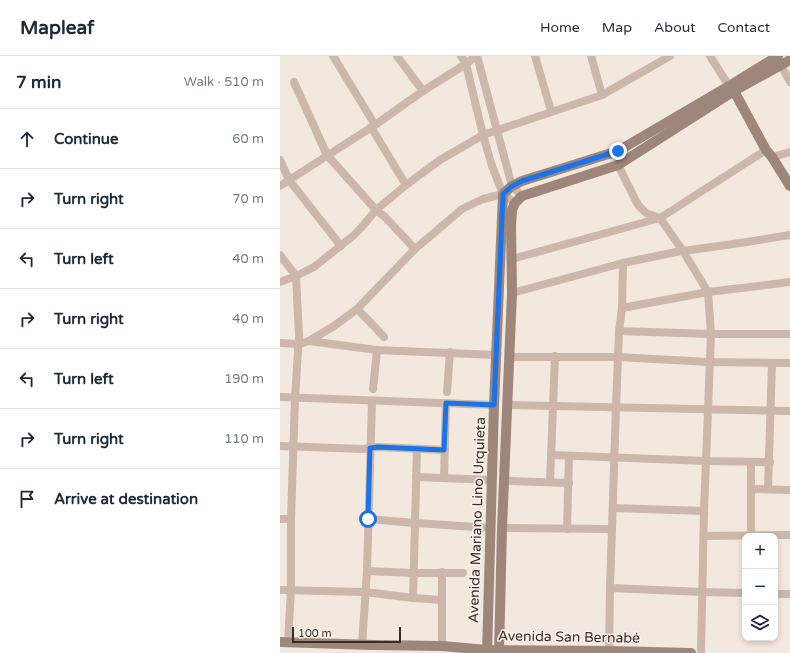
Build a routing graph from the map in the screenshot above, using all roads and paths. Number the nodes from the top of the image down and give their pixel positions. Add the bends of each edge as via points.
1 (333, 56) edge
2 (397, 56) edge
3 (461, 56) edge
4 (477, 56) edge
5 (535, 56) edge
6 (591, 56) edge
7 (670, 56) edge
8 (710, 56) edge
9 (779, 60) edge
10 (790, 60) edge
11 (466, 64) junction
12 (294, 82) dead end
13 (790, 82) edge
14 (731, 88) junction
15 (423, 90) junction
16 (602, 94) junction
17 (551, 111) junction
18 (373, 126) junction
19 (496, 130) junction
20 (483, 135) junction
21 (790, 152) edge
22 (769, 154) junction
23 (327, 155) junction
24 (280, 160) edge
25 (618, 165) junction
26 (289, 180) junction
27 (406, 185) junction
28 (280, 186) edge
29 (512, 186) junction
30 (790, 186) edge
31 (503, 194) junction
32 (518, 200) junction
33 (376, 210) junction
34 (660, 218) junction
35 (790, 235) edge
36 (341, 246) junction
37 (415, 249) junction
38 (683, 251) junction
39 (280, 255) edge
40 (512, 259) junction
41 (623, 263) junction
42 (296, 276) junction
43 (280, 282) edge
44 (790, 282) edge
45 (708, 292) junction
46 (512, 293) junction
47 (622, 308) junction
48 (357, 309) junction
49 (619, 331) junction
50 (710, 334) junction
51 (790, 334) edge
52 (384, 337) dead end
53 (309, 341) junction
54 (280, 343) edge
55 (299, 344) junction
56 (377, 350) junction
57 (450, 352) junction
58 (496, 355) junction
59 (555, 356) junction
60 (509, 357) junction
61 (618, 357) junction
62 (709, 362) junction
63 (772, 363) junction
64 (790, 363) edge
65 (373, 389) dead end
66 (447, 392) dead end
67 (280, 397) edge
68 (295, 398) junction
69 (372, 401) junction
70 (446, 403) junction
71 (494, 405) junction
72 (507, 405) junction
73 (552, 407) junction
74 (616, 407) junction
75 (707, 410) junction
76 (770, 411) junction
77 (790, 411) edge
78 (280, 446) edge
79 (294, 447) junction
80 (370, 448) junction
81 (418, 449) junction
82 (444, 450) junction
83 (552, 455) junction
84 (569, 456) junction
85 (614, 458) junction
86 (706, 461) junction
87 (751, 462) junction
88 (770, 462) junction
89 (416, 477) junction
90 (444, 478) junction
91 (492, 480) junction
92 (505, 481) junction
93 (550, 482) junction
94 (568, 483) junction
95 (751, 489) junction
96 (768, 489) junction
97 (790, 490) edge
98 (613, 508) junction
99 (704, 511) junction
100 (280, 519) edge
101 (291, 519) junction
102 (368, 519) junction
103 (415, 523) junction
104 (491, 528) junction
105 (502, 528) junction
106 (566, 529) junction
107 (612, 529) junction
108 (751, 533) edge
109 (742, 535) edge
110 (778, 535) edge
111 (790, 535) edge
112 (704, 536) junction
113 (367, 571) junction
114 (442, 572) junction
115 (414, 573) junction
116 (463, 573) dead end
117 (610, 588) junction
118 (280, 590) edge
119 (291, 590) junction
120 (365, 592) junction
121 (702, 592) junction
122 (742, 593) edge
123 (778, 594) edge
124 (790, 594) edge
125 (413, 598) junction
126 (441, 600) junction
127 (284, 642) edge
128 (362, 645) junction
129 (442, 646) junction
130 (373, 649) edge
131 (428, 650) edge
132 (499, 651) edge
133 (609, 651) junction
134 (487, 652) edge
135 (691, 653) edge
136 (701, 653) edge

1 - 18 street
2 - 15 street
3 - 11 street
4 - 11 street
4 - 19 street
5 - 17 street
6 - 16 street
7 - 16 street
8 - 14 street
9 - 10 main road
9 - 13 street
9 - 14 main road
11 - 15 street
11 - 20 street
12 - 23 street
14 - 22 main road
14 - 25 main road
14 - 29 main road via 618,151
15 - 18 street
16 - 17 street
17 - 19 street
18 - 23 street
18 - 27 street
19 - 20 street
19 - 29 street
20 - 27 street via 440,160
20 - 31 street
21 - 22 street
22 - 30 main road
22 - 34 street
23 - 26 street
23 - 33 street
24 - 26 street
25 - 32 main road
25 - 34 street via 638,205 646,213
26 - 28 street
26 - 36 street
27 - 33 street
29 - 31 main road
29 - 32 street
31 - 32 street
31 - 37 street via 483,199 462,209
31 - 58 main road, Avenida Mariano Lino Urquieta
32 - 40 main road, Avenida Mariano Lino Urquieta via 512,210
33 - 36 street
33 - 37 street
34 - 38 street
34 - 40 street
35 - 38 street
36 - 42 street via 314,267
37 - 48 street
38 - 41 street
38 - 45 street
39 - 42 street
40 - 46 main road, Avenida Mariano Lino Urquieta
41 - 46 street
41 - 47 street
42 - 43 street
42 - 55 street
44 - 45 street
45 - 47 street
45 - 50 street
46 - 60 main road, Avenida Mariano Lino Urquieta
47 - 49 street
48 - 52 street
48 - 53 street
49 - 50 street
49 - 61 street
50 - 51 street
50 - 62 street
53 - 55 street
53 - 56 street
54 - 55 street
55 - 68 street
56 - 57 street
56 - 65 street
57 - 58 street
57 - 66 street
58 - 71 main road, Avenida Mariano Lino Urquieta
59 - 60 street
59 - 61 street
59 - 73 street
60 - 72 main road, Avenida Mariano Lino Urquieta
61 - 62 street
61 - 74 street
62 - 63 street
62 - 75 street
63 - 64 street
63 - 76 street
67 - 68 street
68 - 69 street
68 - 79 street
69 - 70 street
69 - 80 street
70 - 71 street
70 - 82 street
71 - 91 main road, Avenida Mariano Lino Urquieta
72 - 73 street
72 - 92 main road, Avenida Mariano Lino Urquieta
73 - 74 street
73 - 83 street
74 - 75 street
74 - 85 street
75 - 76 street
75 - 86 street
76 - 77 street
76 - 88 street
78 - 79 street
79 - 80 street
79 - 101 street
80 - 81 street
80 - 102 street
81 - 82 street
81 - 89 street
82 - 90 street
83 - 84 street
83 - 93 street
84 - 85 street
84 - 94 street
85 - 86 street
85 - 98 street
86 - 87 street
86 - 99 street
87 - 88 street
87 - 95 street
88 - 96 street
89 - 90 street
89 - 103 street
90 - 91 street
91 - 104 main road, Avenida Mariano Lino Urquieta
92 - 93 street
92 - 105 main road, Avenida Mariano Lino Urquieta
93 - 94 street
94 - 106 street
95 - 96 street
95 - 108 street
96 - 97 street
98 - 99 street
98 - 107 street
99 - 112 street
100 - 101 street
101 - 119 street
102 - 103 street
102 - 113 street
103 - 104 street
103 - 115 street
104 - 134 main road, Avenida Mariano Lino Urquieta
105 - 106 street
105 - 132 main road, Avenida Mariano Lino Urquieta
106 - 107 street
107 - 117 street
109 - 112 street
110 - 111 street
112 - 121 street
113 - 115 street
113 - 120 street
114 - 115 street
114 - 116 street
114 - 126 street
115 - 125 street
117 - 121 street
117 - 133 street
118 - 119 street
119 - 120 street
119 - 127 street
120 - 125 street
120 - 128 street
121 - 122 street
121 - 136 street
123 - 124 street
125 - 126 street
126 - 129 street
127 - 128 main road, Avenida San Bernabé
128 - 130 main road, Avenida San Bernabé
129 - 131 main road, Avenida San Bernabé
129 - 134 main road, Avenida San Bernabé
130 - 131 main road, Avenida San Bernabé
132 - 133 main road, Avenida San Bernabé
132 - 134 main road, Avenida San Bernabé
133 - 135 main road, Avenida San Bernabé

